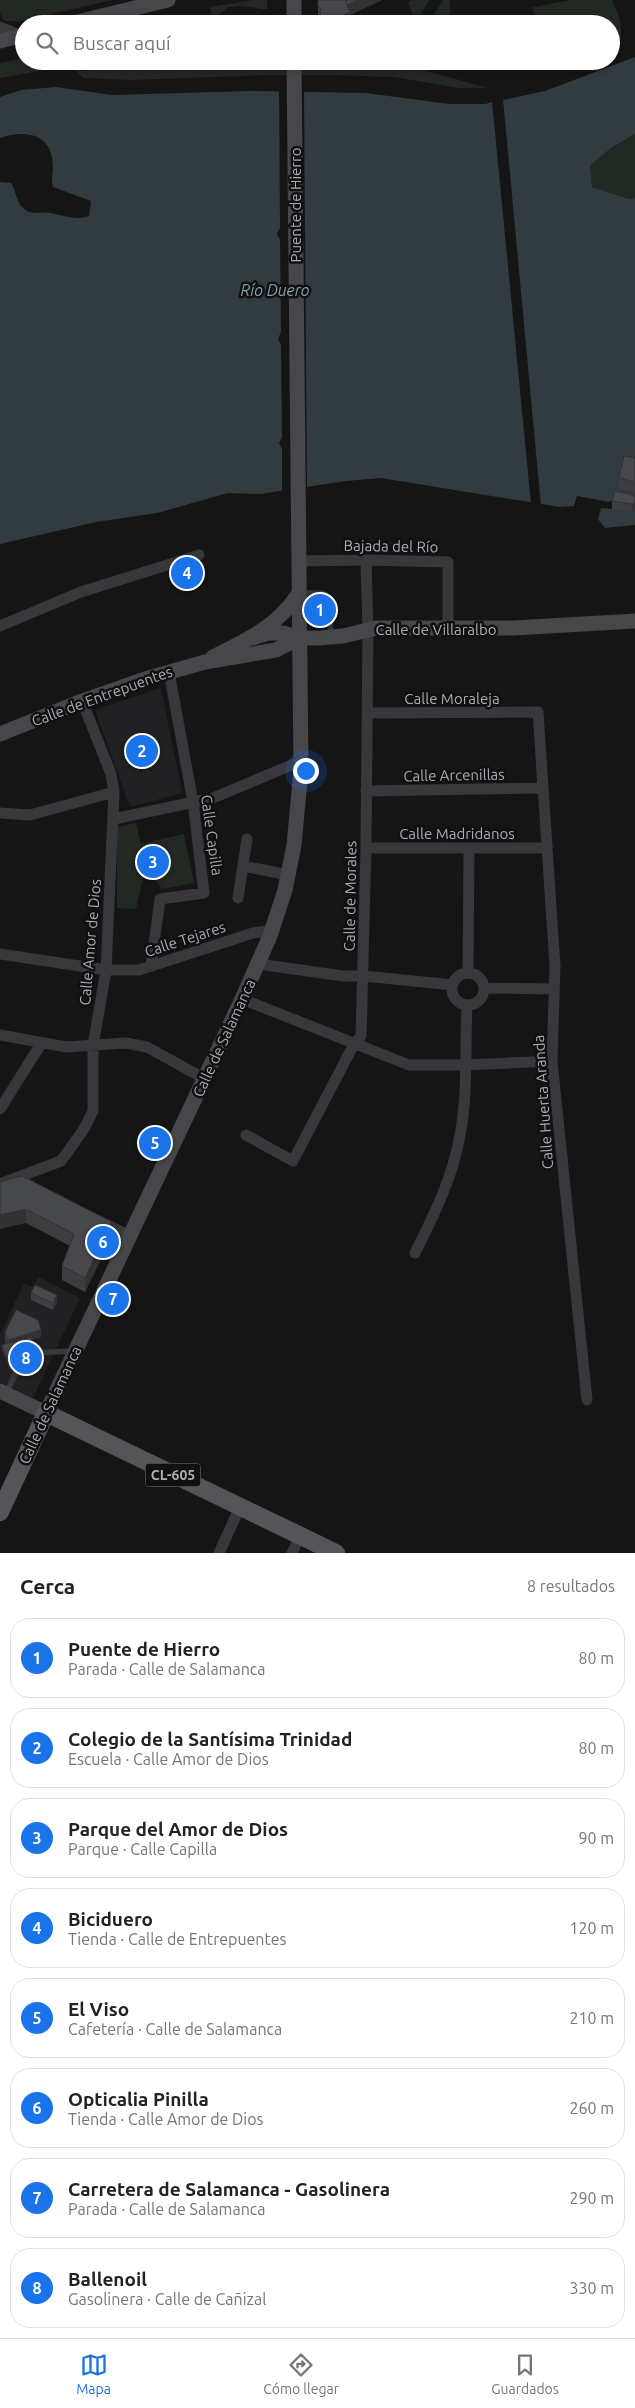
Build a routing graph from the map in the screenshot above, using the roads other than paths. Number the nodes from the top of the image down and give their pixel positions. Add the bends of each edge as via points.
1 (168, 0) edge
2 (294, 2) edge
3 (106, 15) edge
4 (294, 15) edge
5 (0, 27) edge
6 (15, 32) edge
7 (15, 37) edge
8 (0, 41) edge
9 (294, 70) edge
10 (298, 529) joint
11 (199, 555) dead end
12 (366, 560) junction
13 (298, 562) junction
14 (299, 594) junction
15 (635, 621) edge
16 (0, 626) edge
17 (448, 628) junction
18 (368, 629) junction
19 (332, 637) junction
20 (252, 638) junction
21 (299, 638) junction
22 (205, 662) junction
23 (169, 672) junction
24 (82, 701) junction
25 (538, 712) joint
26 (367, 713) junction
27 (1, 735) edge
28 (301, 761) junction
29 (542, 788) junction
30 (366, 791) junction
31 (114, 792) junction
32 (193, 802) junction
33 (0, 813) edge
34 (114, 819) junction
35 (247, 840) dead end
36 (366, 848) junction
37 (469, 848) junction
38 (547, 848) junction
39 (243, 866) junction
40 (289, 875) junction
41 (238, 898) dead end
42 (272, 930) junction
43 (0, 954) edge
44 (258, 964) junction
45 (151, 966) junction
46 (106, 970) junction
47 (468, 973) junction
48 (364, 976) junction
49 (453, 985) junction
50 (485, 988) junction
51 (553, 989) junction
52 (242, 999) junction
53 (467, 1006) junction
54 (0, 1035) edge
55 (41, 1044) junction
56 (354, 1044) junction
57 (93, 1046) junction
58 (552, 1061) junction
59 (464, 1065) junction
60 (205, 1078) junction
61 (0, 1109) edge
62 (246, 1135) dead end
63 (0, 1184) edge
64 (86, 1214) edge
65 (130, 1236) junction
66 (415, 1253) dead end
67 (75, 1351) junction
68 (3, 1392) edge
69 (586, 1400) dead end
70 (46, 1413) junction
71 (240, 1507) junction
72 (0, 1512) edge
73 (300, 1536) junction
74 (219, 1553) edge
75 (292, 1553) edge
76 (336, 1553) edge

1 - 3 main road
2 - 4 main road
5 - 6 street
7 - 8 main road
9 - 10 main road, Puente de Hierro
10 - 13 main road, Calle de Salamanca
11 - 16 street via 81,592
12 - 13 street, Bajada del Río
12 - 17 street, Bajada del Río via 448,562
12 - 18 street, Calle de Morales
13 - 14 main road, Calle de Salamanca
14 - 19 lane via 324,593 329,596
14 - 20 main road, Calle de Entrepuentes via 277,619
14 - 21 main road, Calle de Salamanca
15 - 17 main road, Calle de Villaralbo
17 - 18 main road, Calle de Villaralbo
18 - 19 main road, Calle de Villaralbo
18 - 26 street, Calle de Morales
19 - 21 main road, Calle de Villaralbo
20 - 21 main road, Calle de Entrepuentes via 278,633
20 - 22 main road, Calle de Entrepuentes
21 - 22 main road, Calle de Entrepuentes via 276,650
21 - 28 main road, Calle de Salamanca
22 - 23 main road, Calle de Entrepuentes
23 - 24 main road, Calle de Entrepuentes
23 - 32 street, Calle Capilla
24 - 27 main road, Calle de Entrepuentes
24 - 31 street, Calle Amor de Dios via 111,774
25 - 26 street, Calle Moraleja
25 - 29 street, Calle Huerta Aranda
26 - 30 street, Calle de Morales
28 - 32 street via 213,798
28 - 40 main road, Calle de Salamanca via 299,813
29 - 30 street, Calle Arcenillas
29 - 38 street, Calle Huerta Aranda
30 - 36 street, Calle de Morales
31 - 33 street via 30,815
31 - 34 street, Calle Amor de Dios
32 - 34 street
32 - 45 street, Calle Capilla via 204,893 160,899
34 - 46 street, Calle Amor de Dios
35 - 39 street
36 - 37 street, Calle Madridanos
36 - 48 street, Calle de Morales
37 - 38 street, Calle Madridanos
37 - 47 street
38 - 51 street, Calle Huerta Aranda via 555,966
39 - 40 street
39 - 41 street
40 - 42 main road, Calle de Salamanca
42 - 44 main road, Calle de Salamanca
42 - 45 street, Calle Tejares via 252,933
43 - 46 street, Calle Tejares
44 - 48 street
44 - 52 main road, Calle de Salamanca
45 - 46 street, Calle Tejares via 139,970
46 - 57 street, Calle Amor de Dios
47 - 49 street via 458,976
47 - 50 street via 479,977
48 - 49 street
48 - 56 street, Calle de Morales via 361,1036
49 - 53 street via 453,994 458,1002
50 - 51 street
50 - 53 street via 480,1001
51 - 58 street, Calle Huerta Aranda
52 - 56 street
52 - 60 main road, Calle de Salamanca
53 - 59 street
54 - 55 street
55 - 57 street
55 - 61 street
56 - 59 street via 409,1065
56 - 62 street, Calle de Morales via 293,1161
57 - 60 street via 126,1043 147,1047
57 - 63 street, Calle Amor de Dios via 93,1111 84,1129 61,1161 19,1182
58 - 59 street
58 - 69 street, Calle Huerta Aranda
59 - 66 street via 464,1106 455,1158 440,1201
60 - 65 main road, Calle de Salamanca
64 - 65 street
65 - 67 main road, Calle de Salamanca
67 - 68 lane via 24,1354
67 - 70 main road, Calle de Salamanca
68 - 70 main road
70 - 71 main road, CL-605
70 - 72 main road, Calle de Salamanca
71 - 73 main road, CL-605
71 - 74 street
73 - 75 street
73 - 76 main road, CL-605

